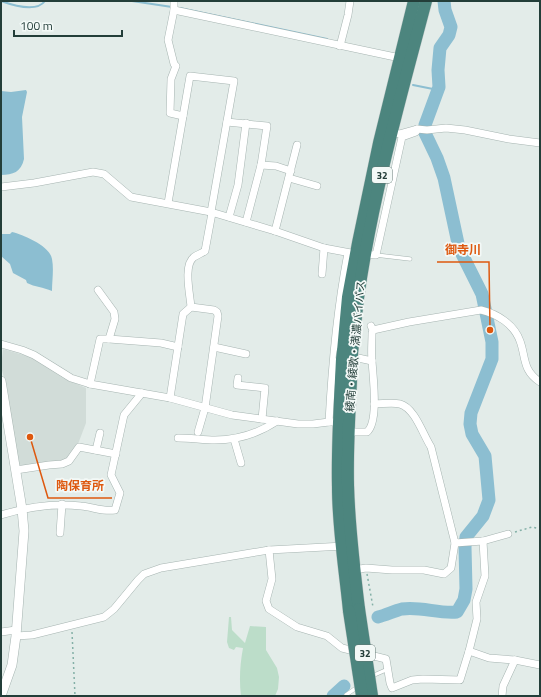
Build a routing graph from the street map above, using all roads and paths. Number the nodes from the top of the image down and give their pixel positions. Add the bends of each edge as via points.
1 (174, 1) edge
2 (350, 1) edge
3 (414, 1) edge
4 (426, 1) edge
5 (174, 10) junction
6 (340, 43) junction
7 (400, 58) junction
8 (183, 116) junction
9 (227, 122) junction
10 (246, 123) junction
11 (422, 129) junction
12 (392, 132) junction
13 (540, 143) edge
14 (297, 145) dead end
15 (261, 164) junction
16 (290, 174) junction
17 (317, 186) dead end
18 (1, 187) edge
19 (168, 203) junction
20 (211, 213) junction
21 (229, 217) junction
22 (246, 222) junction
23 (275, 231) junction
24 (324, 248) junction
25 (361, 254) junction
26 (410, 259) dead end
27 (322, 274) dead end
28 (98, 290) dead end
29 (190, 307) junction
30 (109, 339) junction
31 (1, 344) edge
32 (178, 347) junction
33 (214, 347) junction
34 (246, 354) dead end
35 (345, 355) junction
36 (372, 361) junction
37 (238, 378) dead end
38 (1, 381) edge
39 (540, 382) edge
40 (90, 384) junction
41 (142, 393) junction
42 (170, 398) junction
43 (374, 404) junction
44 (205, 408) junction
45 (262, 419) junction
46 (277, 421) junction
47 (341, 425) junction
48 (198, 432) dead end
49 (100, 433) dead end
50 (178, 438) dead end
51 (234, 439) junction
52 (96, 450) junction
53 (116, 454) junction
54 (241, 463) dead end
55 (16, 470) junction
56 (62, 504) junction
57 (22, 509) junction
58 (1, 515) edge
59 (540, 529) edge
60 (60, 533) dead end
61 (508, 534) joint
62 (483, 541) junction
63 (462, 542) junction
64 (347, 546) junction
65 (269, 550) junction
66 (366, 568) junction
67 (354, 570) junction
68 (373, 607) dead end
69 (354, 610) junction
70 (72, 625) junction
71 (1, 632) edge
72 (16, 633) junction
73 (469, 651) junction
74 (515, 660) junction
75 (540, 665) edge
76 (388, 669) junction
77 (1, 696) edge
78 (75, 696) edge
79 (346, 696) edge
80 (362, 696) edge
81 (372, 696) edge
82 (502, 696) edge

1 - 5 street
2 - 6 street
3 - 7 highway, 綾南・綾歌・満濃バイパス / 32
4 - 12 highway, 綾南・綾歌・満濃バイパス / 32
5 - 6 street
5 - 8 street via 168,40 176,66 171,79 170,113
6 - 7 street
7 - 25 highway, 綾南・綾歌・満濃バイパス / 32 via 379,143
8 - 9 street via 190,76 234,81
8 - 19 street
9 - 10 street
9 - 20 street
10 - 15 street via 267,126
10 - 21 street via 238,185
11 - 12 street via 399,134
11 - 13 street via 464,130
11 - 25 street via 402,137
12 - 25 highway, 綾南・綾歌・満濃バイパス / 32
14 - 16 street
15 - 16 street via 276,166
15 - 22 street
16 - 17 street
16 - 23 street
18 - 19 street via 93,172 104,174 131,197
19 - 20 street
20 - 21 street
20 - 29 street via 206,251 193,257 189,264
21 - 22 street
22 - 23 street
23 - 24 street
24 - 25 street
24 - 27 street
25 - 26 lane
25 - 35 highway, 綾南・綾歌・満濃バイパス / 32 via 358,298
25 - 35 street via 339,304
28 - 30 street via 114,312
29 - 32 street via 183,314
29 - 33 street via 217,312
30 - 32 street via 161,343
30 - 40 street via 100,339
31 - 40 street via 22,350 67,376
32 - 42 street
33 - 34 street
33 - 44 street
35 - 36 street
35 - 47 highway, 綾南・綾歌・満濃バイパス / 32
35 - 47 street
36 - 39 street via 372,328 485,311 512,327 520,340 526,367
36 - 43 street
37 - 45 street via 237,385 265,388
38 - 55 street
40 - 41 street
41 - 42 street
41 - 53 street via 124,415
42 - 44 street
43 - 47 street via 369,431
43 - 63 street via 402,404 416,416 431,447
44 - 45 street
44 - 48 street
45 - 46 street
46 - 47 street
46 - 51 street via 262,430
47 - 64 highway, 綾南・綾歌・満濃バイパス / 32 via 348,486
49 - 52 street
50 - 51 street
51 - 54 street
52 - 53 street
52 - 55 street via 79,446 69,461 62,464
53 - 56 street via 111,475 120,493 115,510 107,512
55 - 57 street
56 - 57 street
56 - 60 street
57 - 58 street
57 - 72 street via 24,530
59 - 61 path via 532,527
61 - 62 street
62 - 63 street
62 - 73 street via 485,576 476,602 477,619
63 - 66 street via 451,568 444,574 424,570
64 - 65 street
64 - 67 highway, 綾南・綾歌・満濃バイパス / 32
64 - 69 highway, 綾南・綾歌・満濃バイパス / 32
65 - 70 street via 154,570 144,574 104,617
65 - 76 street via 272,579 266,601 269,609 297,627 326,636 342,648 386,660
66 - 67 street
66 - 68 path
67 - 69 highway, 綾南・綾歌・満濃バイパス / 32
69 - 80 highway, 綾南・綾歌・満濃バイパス / 32, bridge
69 - 81 highway, 綾南・綾歌・満濃バイパス / 32, bridge
70 - 72 street via 32,635
70 - 78 path
71 - 72 street
72 - 77 street via 12,665
73 - 74 street via 489,658
73 - 76 street via 460,680 412,680 392,688
74 - 75 street
74 - 82 street via 502,686
76 - 79 lane via 375,674

